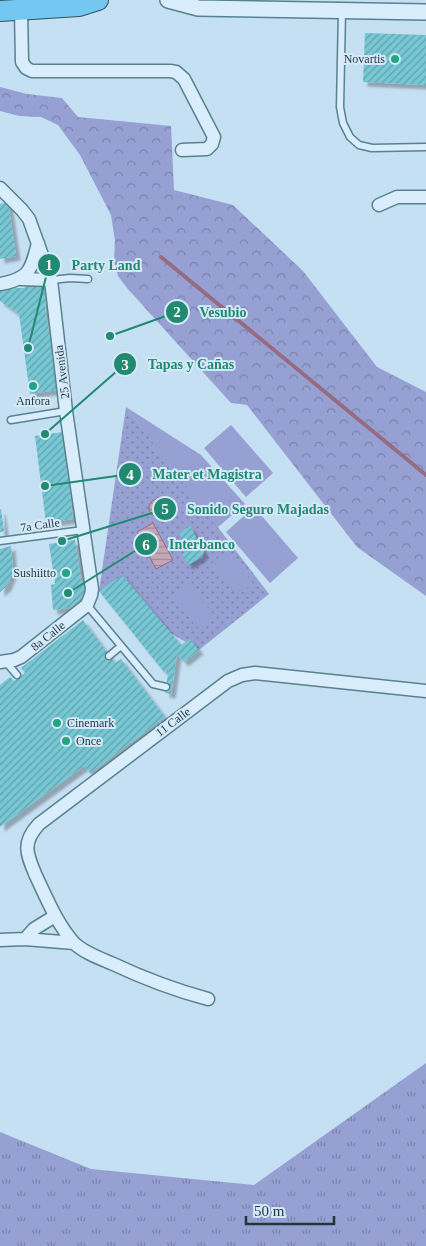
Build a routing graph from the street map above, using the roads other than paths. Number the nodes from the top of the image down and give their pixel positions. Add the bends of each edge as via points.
1 (98, 0) edge
2 (168, 0) edge
3 (21, 10) junction
4 (0, 11) edge
5 (342, 11) junction
6 (426, 12) edge
7 (426, 147) edge
8 (182, 150) dead end
9 (0, 188) edge
10 (426, 197) edge
11 (379, 205) dead end
12 (38, 243) junction
13 (21, 279) junction
14 (88, 279) dead end
15 (51, 280) junction
16 (0, 284) edge
17 (66, 412) junction
18 (11, 420) dead end
19 (83, 530) junction
20 (0, 541) edge
21 (88, 602) junction
22 (121, 646) junction
23 (109, 656) dead end
24 (3, 662) edge
25 (17, 675) dead end
26 (166, 687) dead end
27 (426, 691) edge
28 (55, 916) junction
29 (25, 939) junction
30 (0, 940) edge
31 (74, 943) junction
32 (208, 999) dead end

1 - 3 highway via 79,6
2 - 5 street via 198,8
3 - 4 highway
3 - 8 street via 22,62 26,68 170,71 181,75 214,136 207,149
5 - 6 street
5 - 7 lane via 340,107 350,137 359,145 372,148
9 - 12 street, 25 Avenida via 29,219
10 - 11 street via 397,197
12 - 13 street via 34,261
12 - 15 street, 25 Avenida
13 - 15 street
13 - 16 street
14 - 15 lane
15 - 17 street, 25 Avenida
17 - 18 lane
17 - 19 street, 25 Avenida
19 - 20 lane, 7a Calle
19 - 21 street, 25 Avenida via 92,589
21 - 22 lane
21 - 24 street, 8a Calle via 21,657
22 - 23 lane
22 - 26 lane via 153,684
24 - 25 lane
27 - 28 street, 11 Calle via 260,673 232,678 35,828 28,840 27,855
28 - 29 street
28 - 31 street, 11 Calle
29 - 30 street, 11 Calle
29 - 31 street, 11 Calle
31 - 32 street, 11 Calle via 139,976

